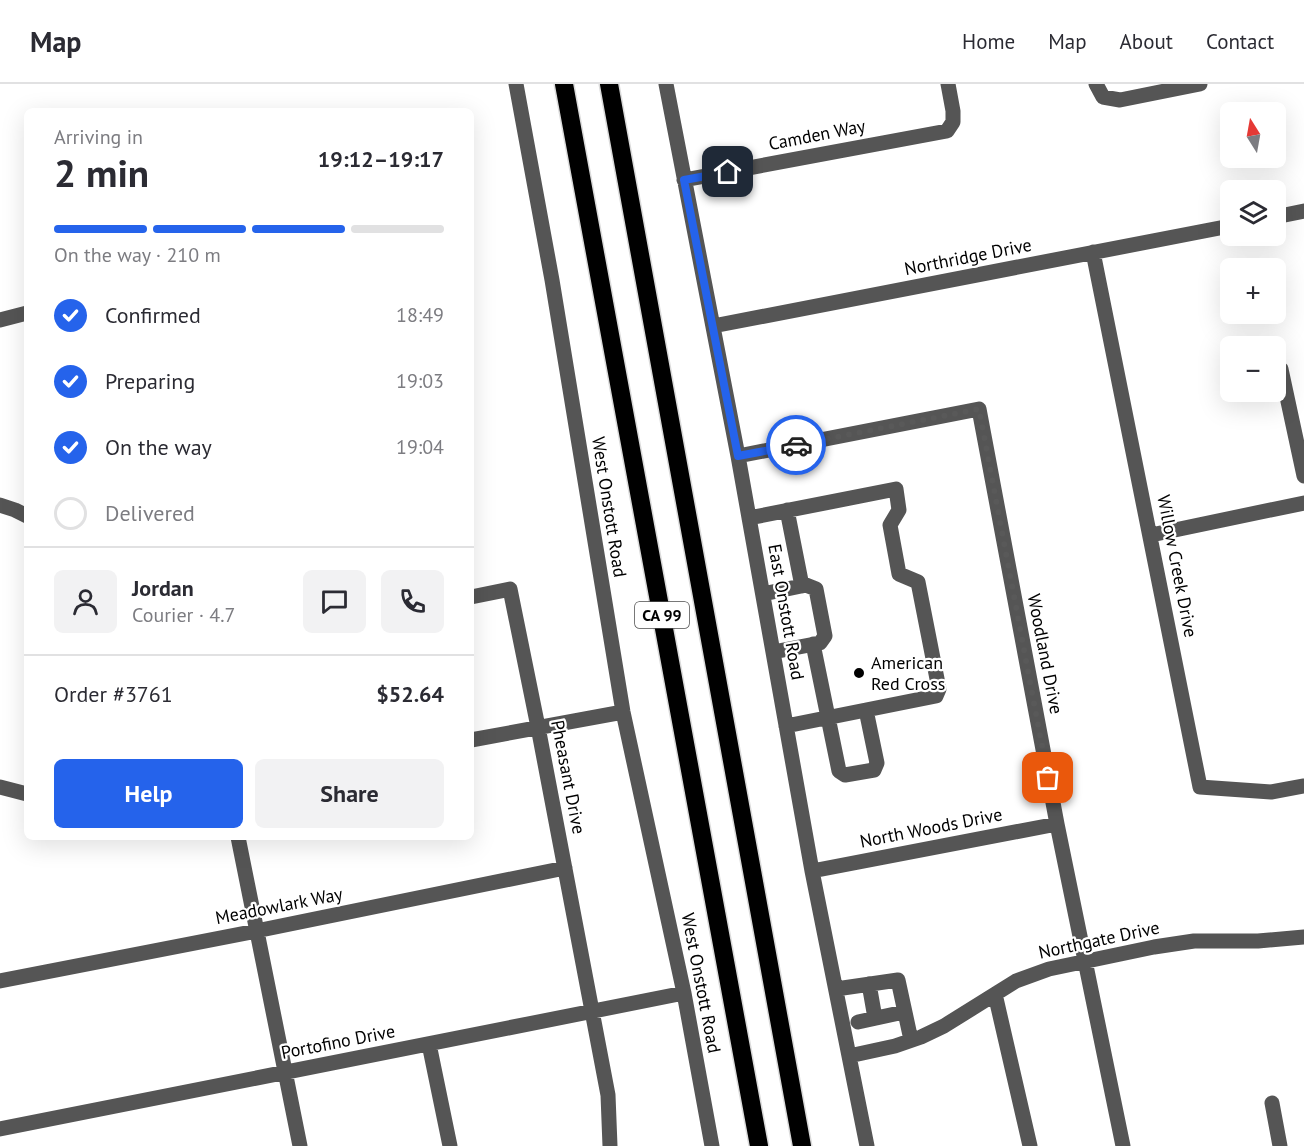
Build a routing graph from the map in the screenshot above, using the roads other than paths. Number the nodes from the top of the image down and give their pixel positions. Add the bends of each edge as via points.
1 (516, 84) edge
2 (564, 84) edge
3 (609, 84) edge
4 (666, 84) edge
5 (948, 84) edge
6 (1096, 84) edge
7 (1200, 84) edge
8 (684, 180) junction
9 (1304, 211) edge
10 (1286, 215) edge
11 (1220, 227) edge
12 (1093, 252) junction
13 (24, 314) edge
14 (0, 320) edge
15 (713, 326) junction
16 (1286, 392) edge
17 (738, 456) junction
18 (1304, 476) edge
19 (1304, 503) edge
20 (0, 505) edge
21 (787, 510) junction
22 (24, 514) edge
23 (749, 518) junction
24 (1151, 535) junction
25 (802, 586) junction
26 (762, 594) junction
27 (474, 596) edge
28 (813, 644) junction
29 (773, 652) junction
30 (866, 710) junction
31 (623, 712) junction
32 (828, 718) junction
33 (786, 726) junction
34 (538, 727) junction
35 (474, 739) edge
36 (1304, 786) edge
37 (0, 788) edge
38 (24, 793) edge
39 (1057, 824) junction
40 (239, 840) edge
41 (565, 868) junction
42 (812, 871) junction
43 (256, 931) junction
44 (1304, 937) edge
45 (1084, 961) junction
46 (0, 981) edge
47 (870, 984) junction
48 (836, 989) junction
49 (684, 993) junction
50 (995, 994) junction
51 (591, 1012) junction
52 (904, 1012) junction
53 (875, 1018) junction
54 (858, 1022) dead end
55 (911, 1040) junction
56 (429, 1044) junction
57 (849, 1056) junction
58 (286, 1072) junction
59 (1272, 1103) dead end
60 (0, 1129) edge
61 (300, 1146) edge
62 (450, 1146) edge
63 (610, 1146) edge
64 (712, 1146) edge
65 (759, 1146) edge
66 (802, 1146) edge
67 (867, 1146) edge
68 (1030, 1146) edge
69 (1123, 1146) edge
70 (1280, 1146) edge

1 - 31 street, West Onstott Road
2 - 65 highway, CA 99
3 - 66 highway, CA 99
4 - 8 street, East Onstott Road
5 - 8 street, Camden Way via 953,122 947,130
6 - 7 street via 1103,97 1120,100
8 - 15 street, East Onstott Road
9 - 10 street
11 - 12 street, Northridge Drive
12 - 15 street, Northridge Drive
12 - 24 street, Willow Creek Drive
13 - 14 street
15 - 17 street, East Onstott Road
16 - 18 street
17 - 23 street, East Onstott Road
17 - 39 street, Woodland Drive via 979,409
19 - 24 street
20 - 22 street
21 - 23 street
21 - 25 street
21 - 30 street via 896,489 899,510 890,525 899,574 918,582 939,689 936,696
23 - 26 street, East Onstott Road
24 - 36 street, Willow Creek Drive via 1200,787 1271,792
25 - 26 street
25 - 28 street via 816,589 825,636 820,643
26 - 29 street, East Onstott Road
27 - 34 street, Pheasant Drive via 510,589
28 - 29 street
28 - 32 street
29 - 33 street, East Onstott Road
30 - 32 street
30 - 32 street via 877,763 874,770 845,776 839,771
31 - 34 street
31 - 49 street, West Onstott Road
32 - 33 street
33 - 42 street, East Onstott Road
34 - 35 street
34 - 41 street, Pheasant Drive
37 - 38 street
39 - 42 street, North Woods Drive
39 - 45 street, Woodland Drive
40 - 43 street
41 - 43 street, Meadowlark Way
41 - 51 street, Pheasant Drive
42 - 48 street, East Onstott Road
43 - 46 street, Meadowlark Way
43 - 58 street
44 - 45 street, Northgate Drive via 1194,941
45 - 50 street, Northgate Drive via 1016,981
45 - 69 street, Woodland Drive
47 - 48 street
47 - 52 street via 898,980
47 - 53 street
48 - 57 street, East Onstott Road
49 - 51 street, Portofino Drive
49 - 64 street, West Onstott Road
50 - 55 street, Northgate Drive via 944,1026
50 - 68 street
51 - 56 street, Portofino Drive
51 - 63 street, Pheasant Drive via 608,1095
52 - 53 street
52 - 55 street
53 - 54 street
55 - 57 street, Northgate Drive
56 - 58 street, Portofino Drive
56 - 62 street
57 - 67 street, East Onstott Road
58 - 60 street, Portofino Drive
58 - 61 street
59 - 70 street

